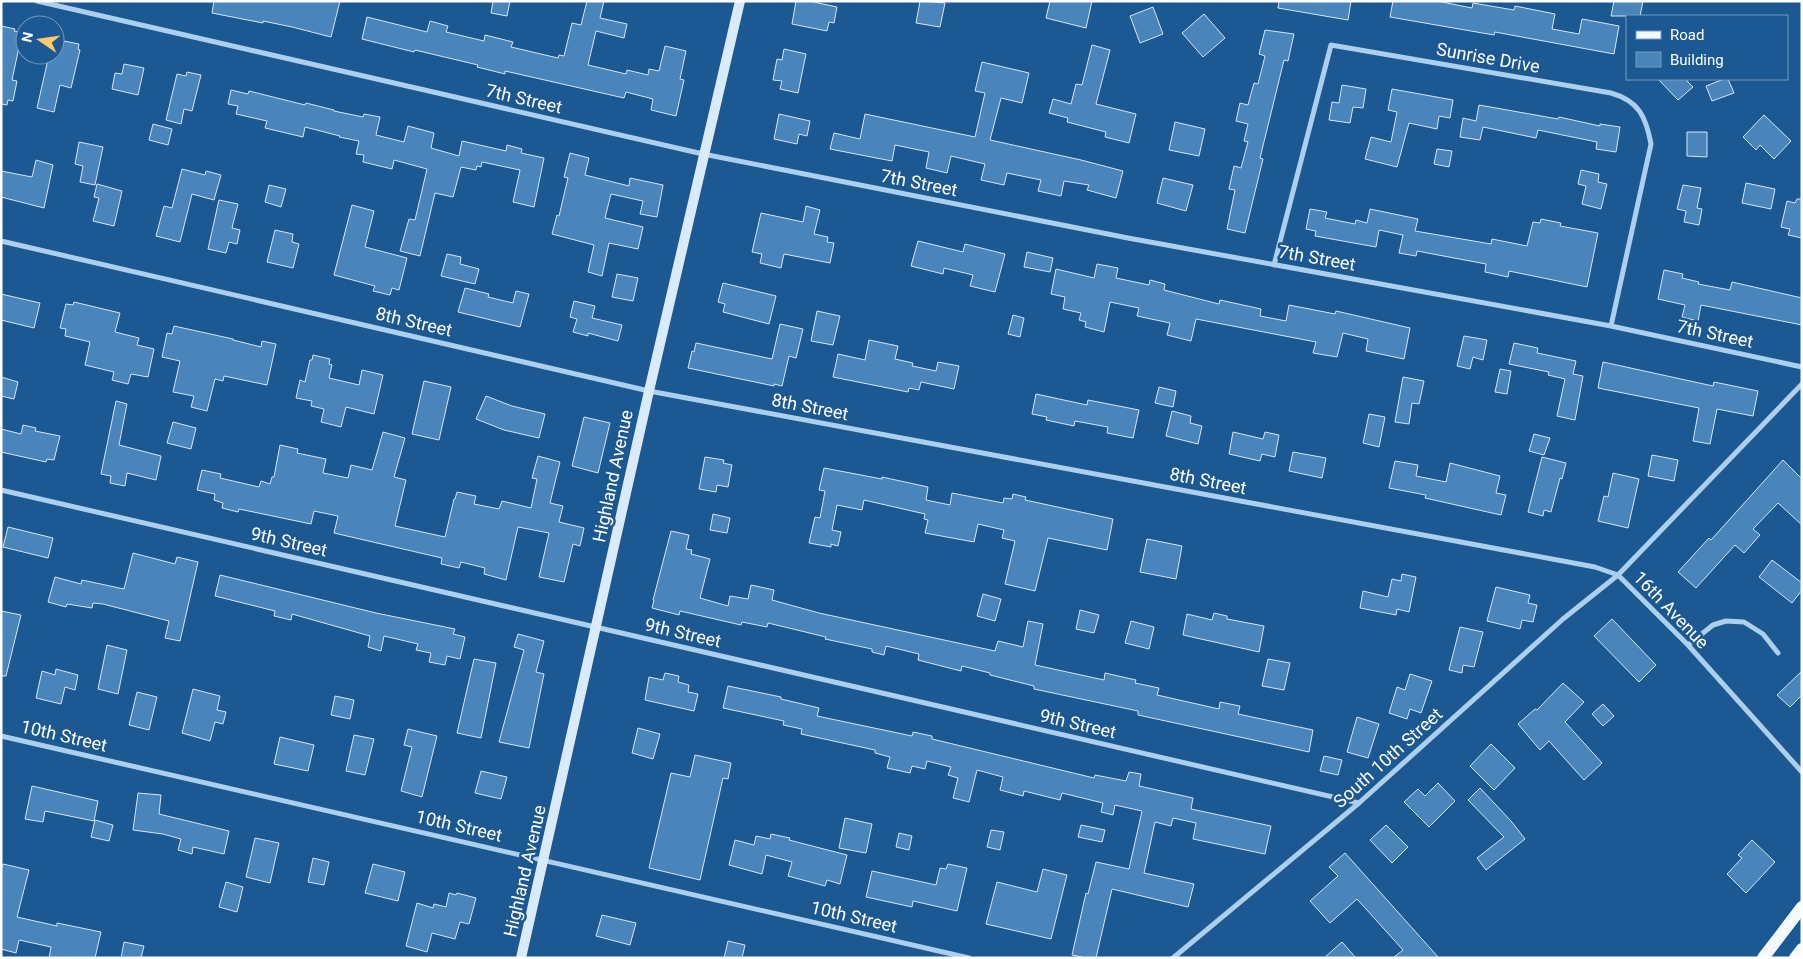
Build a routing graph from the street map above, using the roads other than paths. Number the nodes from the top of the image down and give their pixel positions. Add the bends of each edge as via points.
1 (37, 1) edge
2 (740, 1) edge
3 (703, 154) junction
4 (1, 241) edge
5 (1274, 265) junction
6 (1610, 326) junction
7 (1802, 367) edge
8 (1802, 384) edge
9 (649, 391) junction
10 (1, 490) edge
11 (1618, 575) junction
12 (597, 627) junction
13 (1688, 645) junction
14 (1778, 653) dead end
15 (1, 736) edge
16 (1802, 772) edge
17 (1359, 803) junction
18 (544, 859) junction
19 (1802, 907) edge
20 (1802, 949) edge
21 (521, 958) edge
22 (968, 958) edge
23 (1173, 958) edge
24 (1762, 958) edge
25 (1795, 958) edge

1 - 3 street, 7th Street
2 - 3 main road, Highland Avenue
3 - 5 street, 7th Street
3 - 9 main road, Highland Avenue
4 - 9 street, 8th Street
5 - 6 street, 7th Street
5 - 6 street, Sunrise Drive via 1331,45 1611,93 1623,96 1636,106 1647,124 1651,144
6 - 7 street, 7th Street
8 - 11 street, 16th Avenue
9 - 11 street, 8th Street via 1585,566
9 - 12 main road, Highland Avenue
10 - 12 street, 9th Street
11 - 13 street, 16th Avenue
11 - 17 street, South 10th Street via 1563,619
12 - 17 street, 9th Street
12 - 18 main road, Highland Avenue
13 - 14 street via 1713,625 1726,621 1744,622 1763,634
13 - 16 street, 16th Avenue
15 - 18 street, 10th Street
17 - 23 street, South 10th Street
18 - 21 main road, Highland Avenue
18 - 22 street, 10th Street
19 - 24 main road
20 - 25 main road

